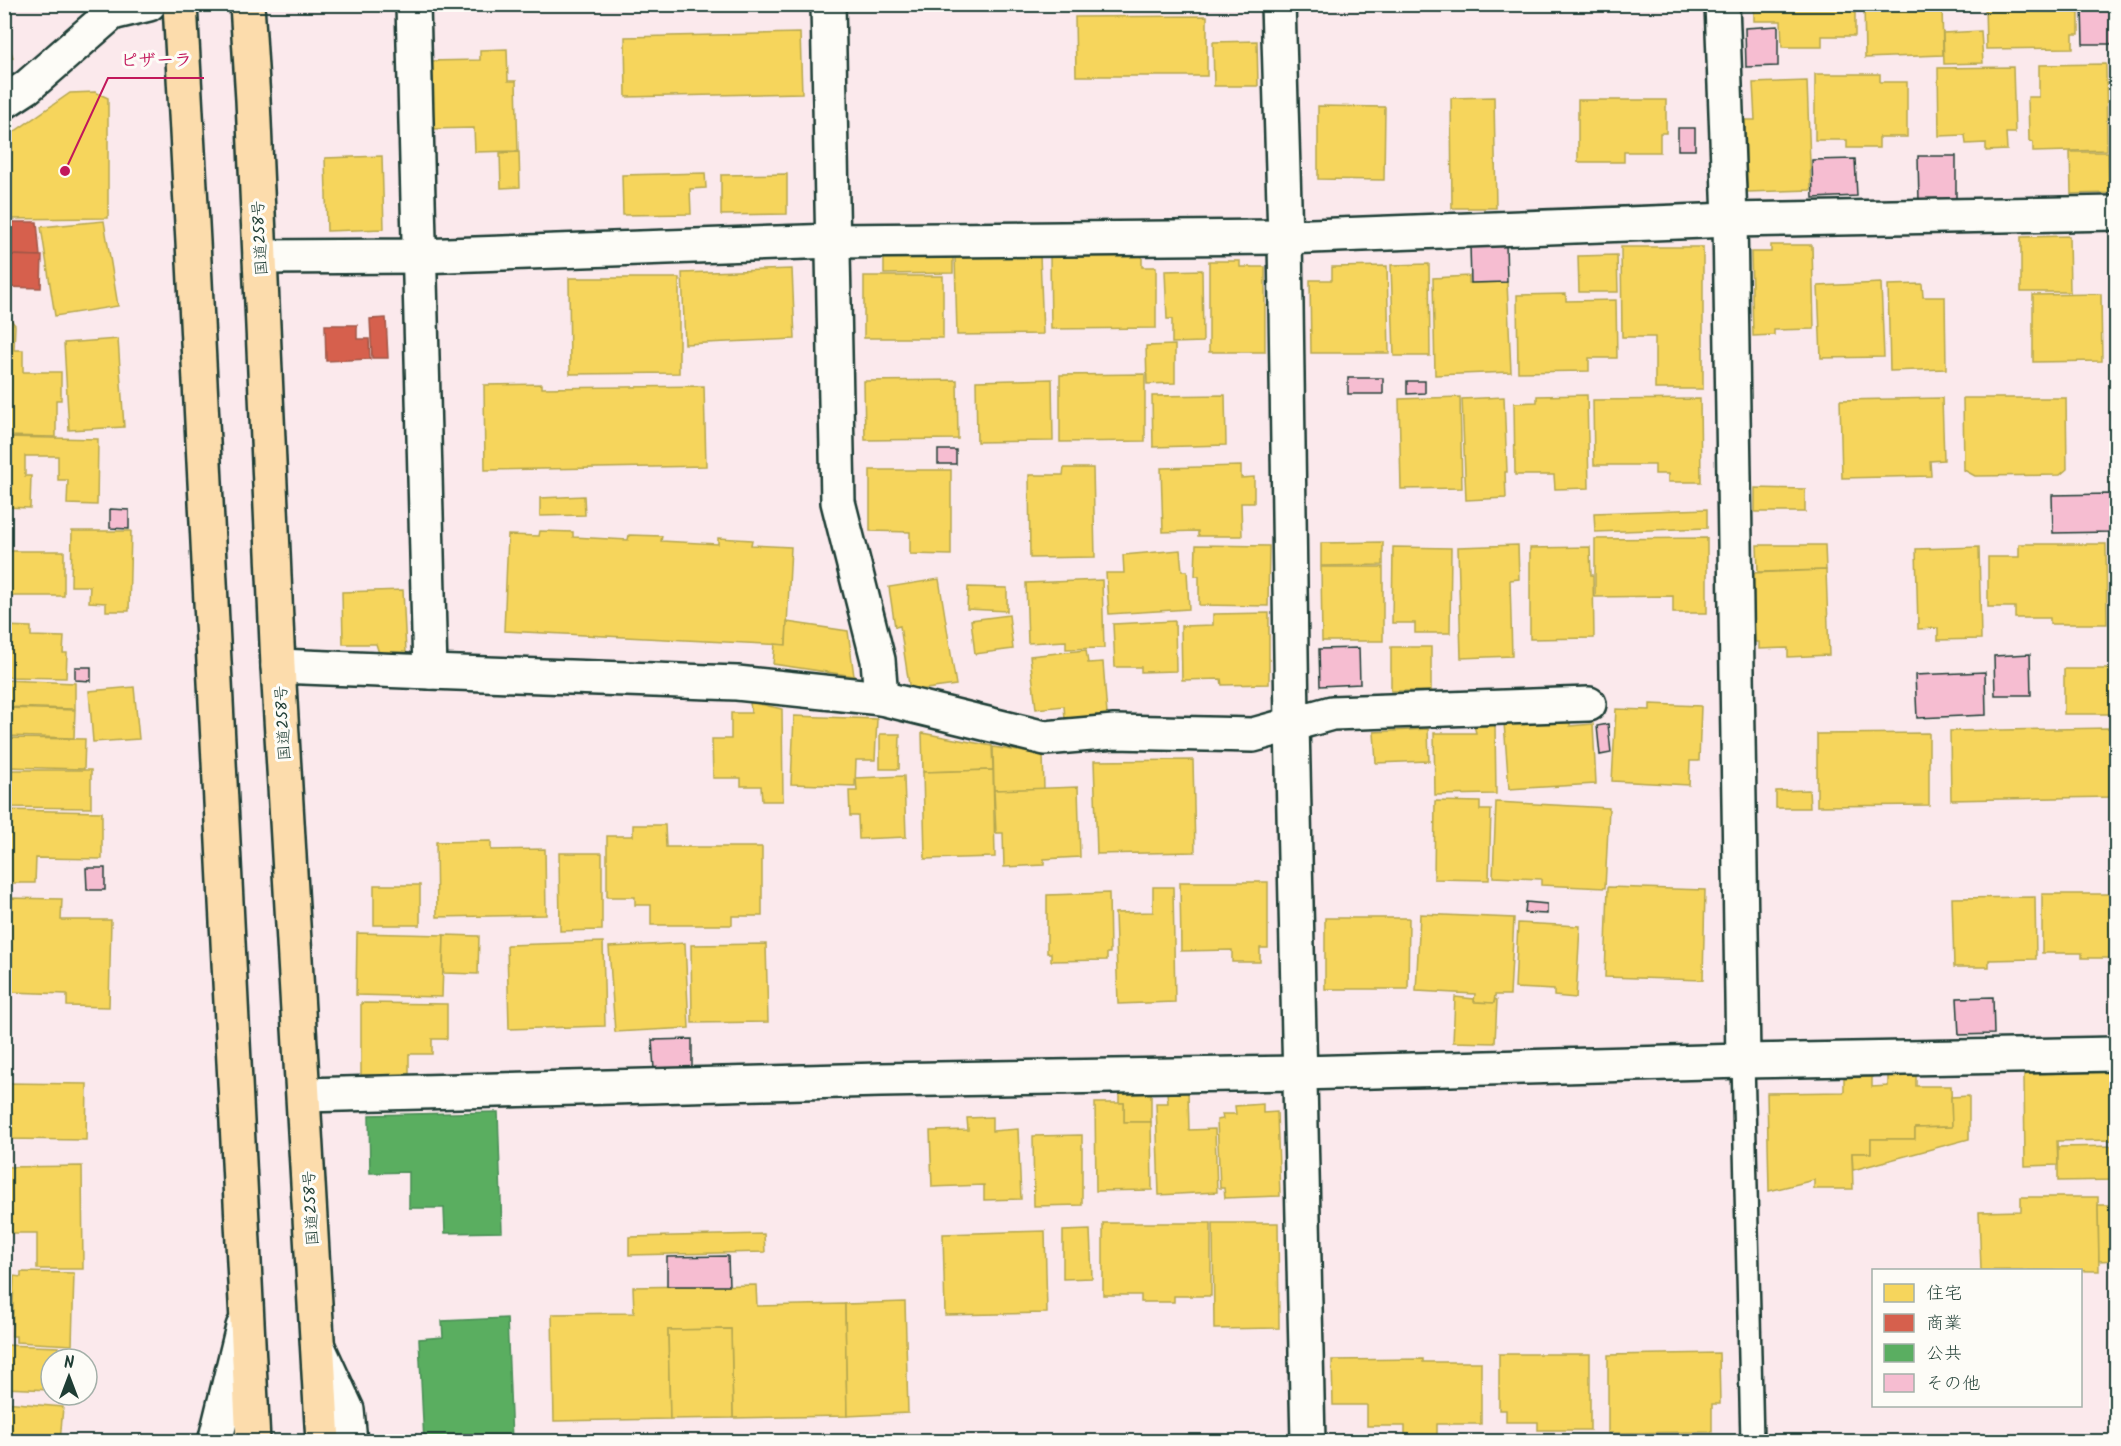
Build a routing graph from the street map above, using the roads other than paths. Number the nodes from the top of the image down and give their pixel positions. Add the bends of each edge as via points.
1 (149, 4) edge
2 (180, 4) edge
3 (247, 4) edge
4 (413, 4) edge
5 (828, 4) edge
6 (1278, 4) edge
7 (1722, 4) edge
8 (4, 102) edge
9 (2116, 213) edge
10 (1730, 220) junction
11 (1285, 237) junction
12 (834, 241) junction
13 (419, 256) junction
14 (260, 257) junction
15 (278, 666) junction
16 (430, 672) junction
17 (881, 698) junction
18 (1589, 704) dead end
19 (1292, 723) junction
20 (2116, 1054) edge
21 (1743, 1060) junction
22 (1300, 1073) junction
23 (304, 1095) junction
24 (246, 1316) junction
25 (318, 1347) junction
26 (215, 1442) edge
27 (253, 1442) edge
28 (323, 1442) edge
29 (350, 1442) edge
30 (1308, 1442) edge
31 (1752, 1442) edge

1 - 8 street via 112,13 27,87
2 - 24 highway
3 - 14 highway, 国道258号
4 - 13 street
5 - 12 street
6 - 11 street
7 - 10 street
9 - 10 street
10 - 11 street
10 - 21 street
11 - 12 street
11 - 19 street
12 - 13 street
12 - 17 street via 838,502 879,660
13 - 14 street
13 - 16 street
14 - 15 highway, 国道258号
15 - 16 street
15 - 23 highway, 国道258号
16 - 17 street via 737,683
17 - 19 street via 1045,738 1114,732 1253,735
18 - 19 street via 1332,713
19 - 22 street
20 - 21 street
21 - 22 street
21 - 31 lane
22 - 23 street
22 - 30 street
23 - 25 highway, 国道258号
24 - 26 street
24 - 27 highway
25 - 28 highway, 国道258号
25 - 29 street via 347,1410

